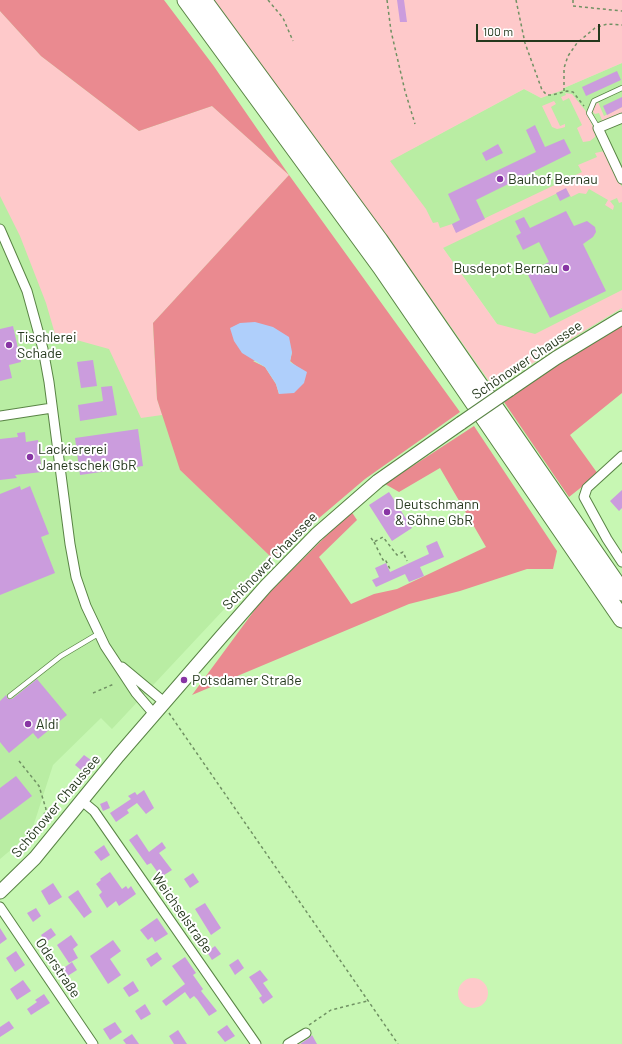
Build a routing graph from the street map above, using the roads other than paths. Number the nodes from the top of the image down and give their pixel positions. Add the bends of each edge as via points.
1 (186, 0) edge
2 (203, 0) edge
3 (622, 88) edge
4 (622, 118) edge
5 (598, 128) junction
6 (622, 179) edge
7 (0, 229) edge
8 (622, 318) edge
9 (52, 408) junction
10 (0, 416) edge
11 (622, 456) edge
12 (622, 562) edge
13 (622, 592) edge
14 (622, 619) edge
15 (98, 634) junction
16 (113, 659) junction
17 (10, 696) dead end
18 (166, 707) junction
19 (154, 714) junction
20 (82, 801) junction
21 (0, 892) edge
22 (0, 907) edge
23 (306, 1033) road end
24 (93, 1044) edge
25 (256, 1044) edge
26 (288, 1044) edge

1 - 14 highway via 390,279
2 - 13 highway via 379,240
3 - 5 lane via 594,101 589,113
4 - 5 street
5 - 6 street
7 - 9 street via 19,270 38,324
8 - 18 main road, Schönower Chaussee, bridge via 556,358 378,481 316,535 266,586
9 - 10 street
9 - 15 street via 76,577
11 - 12 street via 587,488 584,497
15 - 16 street
15 - 17 lane via 61,656
16 - 18 street
16 - 19 street
18 - 19 main road, Schönower Chaussee
19 - 20 main road, Schönower Chaussee
20 - 21 main road, Schönower Chaussee via 35,858
20 - 25 street, Weichselstraße via 94,811
22 - 24 street, Oderstraße
23 - 26 street

